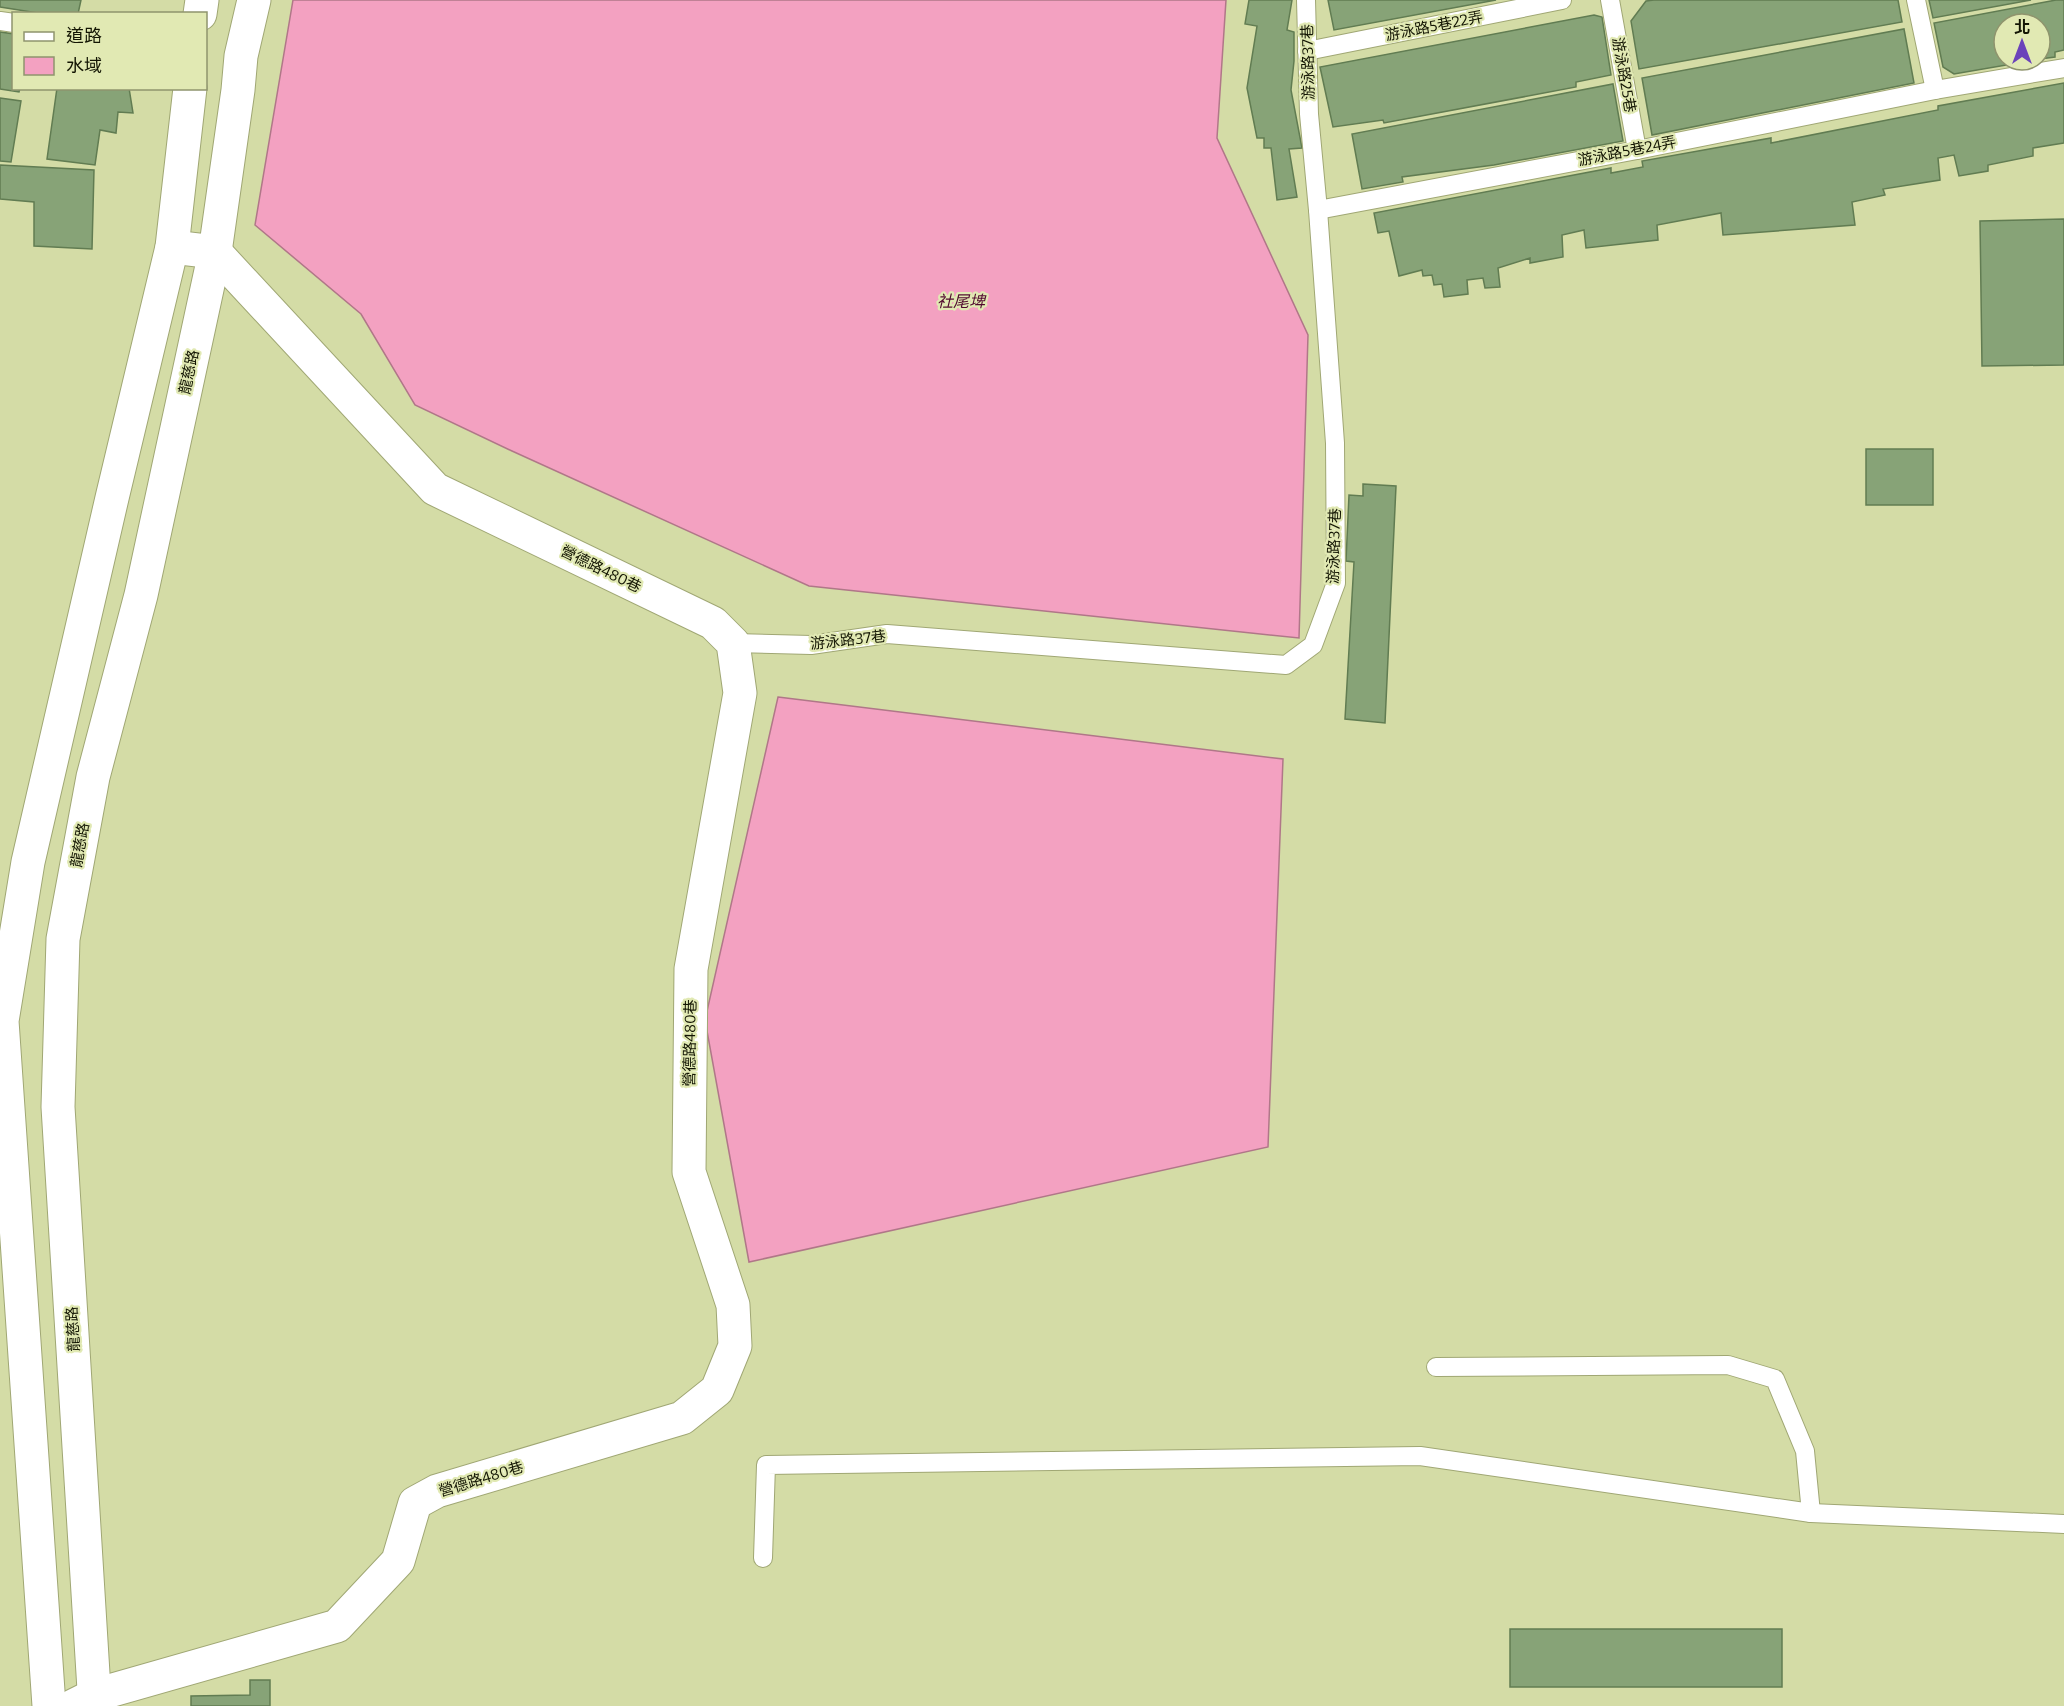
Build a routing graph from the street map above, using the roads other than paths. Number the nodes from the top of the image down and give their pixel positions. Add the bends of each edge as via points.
1 (254, 0) edge
2 (1306, 0) edge
3 (1562, 0) edge
4 (1610, 0) edge
5 (1916, 0) edge
6 (1307, 51) junction
7 (2064, 68) edge
8 (190, 90) edge
9 (1935, 90) junction
10 (1637, 150) junction
11 (1318, 210) junction
12 (172, 247) junction
13 (215, 252) junction
14 (733, 643) junction
15 (1436, 1367) dead end
16 (1811, 1513) junction
17 (2064, 1524) edge
18 (763, 1558) dead end
19 (88, 1702) edge
20 (49, 1706) edge

1 - 13 street, 龍慈路 via 241,56
2 - 6 lane, 游泳路37巷
3 - 6 lane, 游泳路5巷22弄
4 - 10 lane, 游泳路25巷
5 - 9 lane
6 - 11 lane, 游泳路37巷
7 - 9 lane, 游泳路5巷24弄
8 - 12 street
9 - 10 lane, 游泳路5巷24弄
10 - 11 lane, 游泳路5巷24弄
11 - 14 lane, 游泳路37巷 via 1335,443 1336,583 1313,645 1286,665 886,634 812,645
12 - 13 street
12 - 20 street via 28,862 2,1021
13 - 14 street, 營德路480巷 via 435,489 713,622
13 - 19 street, 龍慈路 via 141,595 93,777 63,939 58,1107
14 - 19 street, 營德路480巷 via 740,693 691,969 689,1172 733,1305 735,1346 717,1390 682,1418 437,1491 415,1503 398,1562 337,1626
15 - 16 lane via 1728,1365 1775,1379 1805,1451
16 - 17 lane
16 - 18 lane via 1420,1455 766,1465

